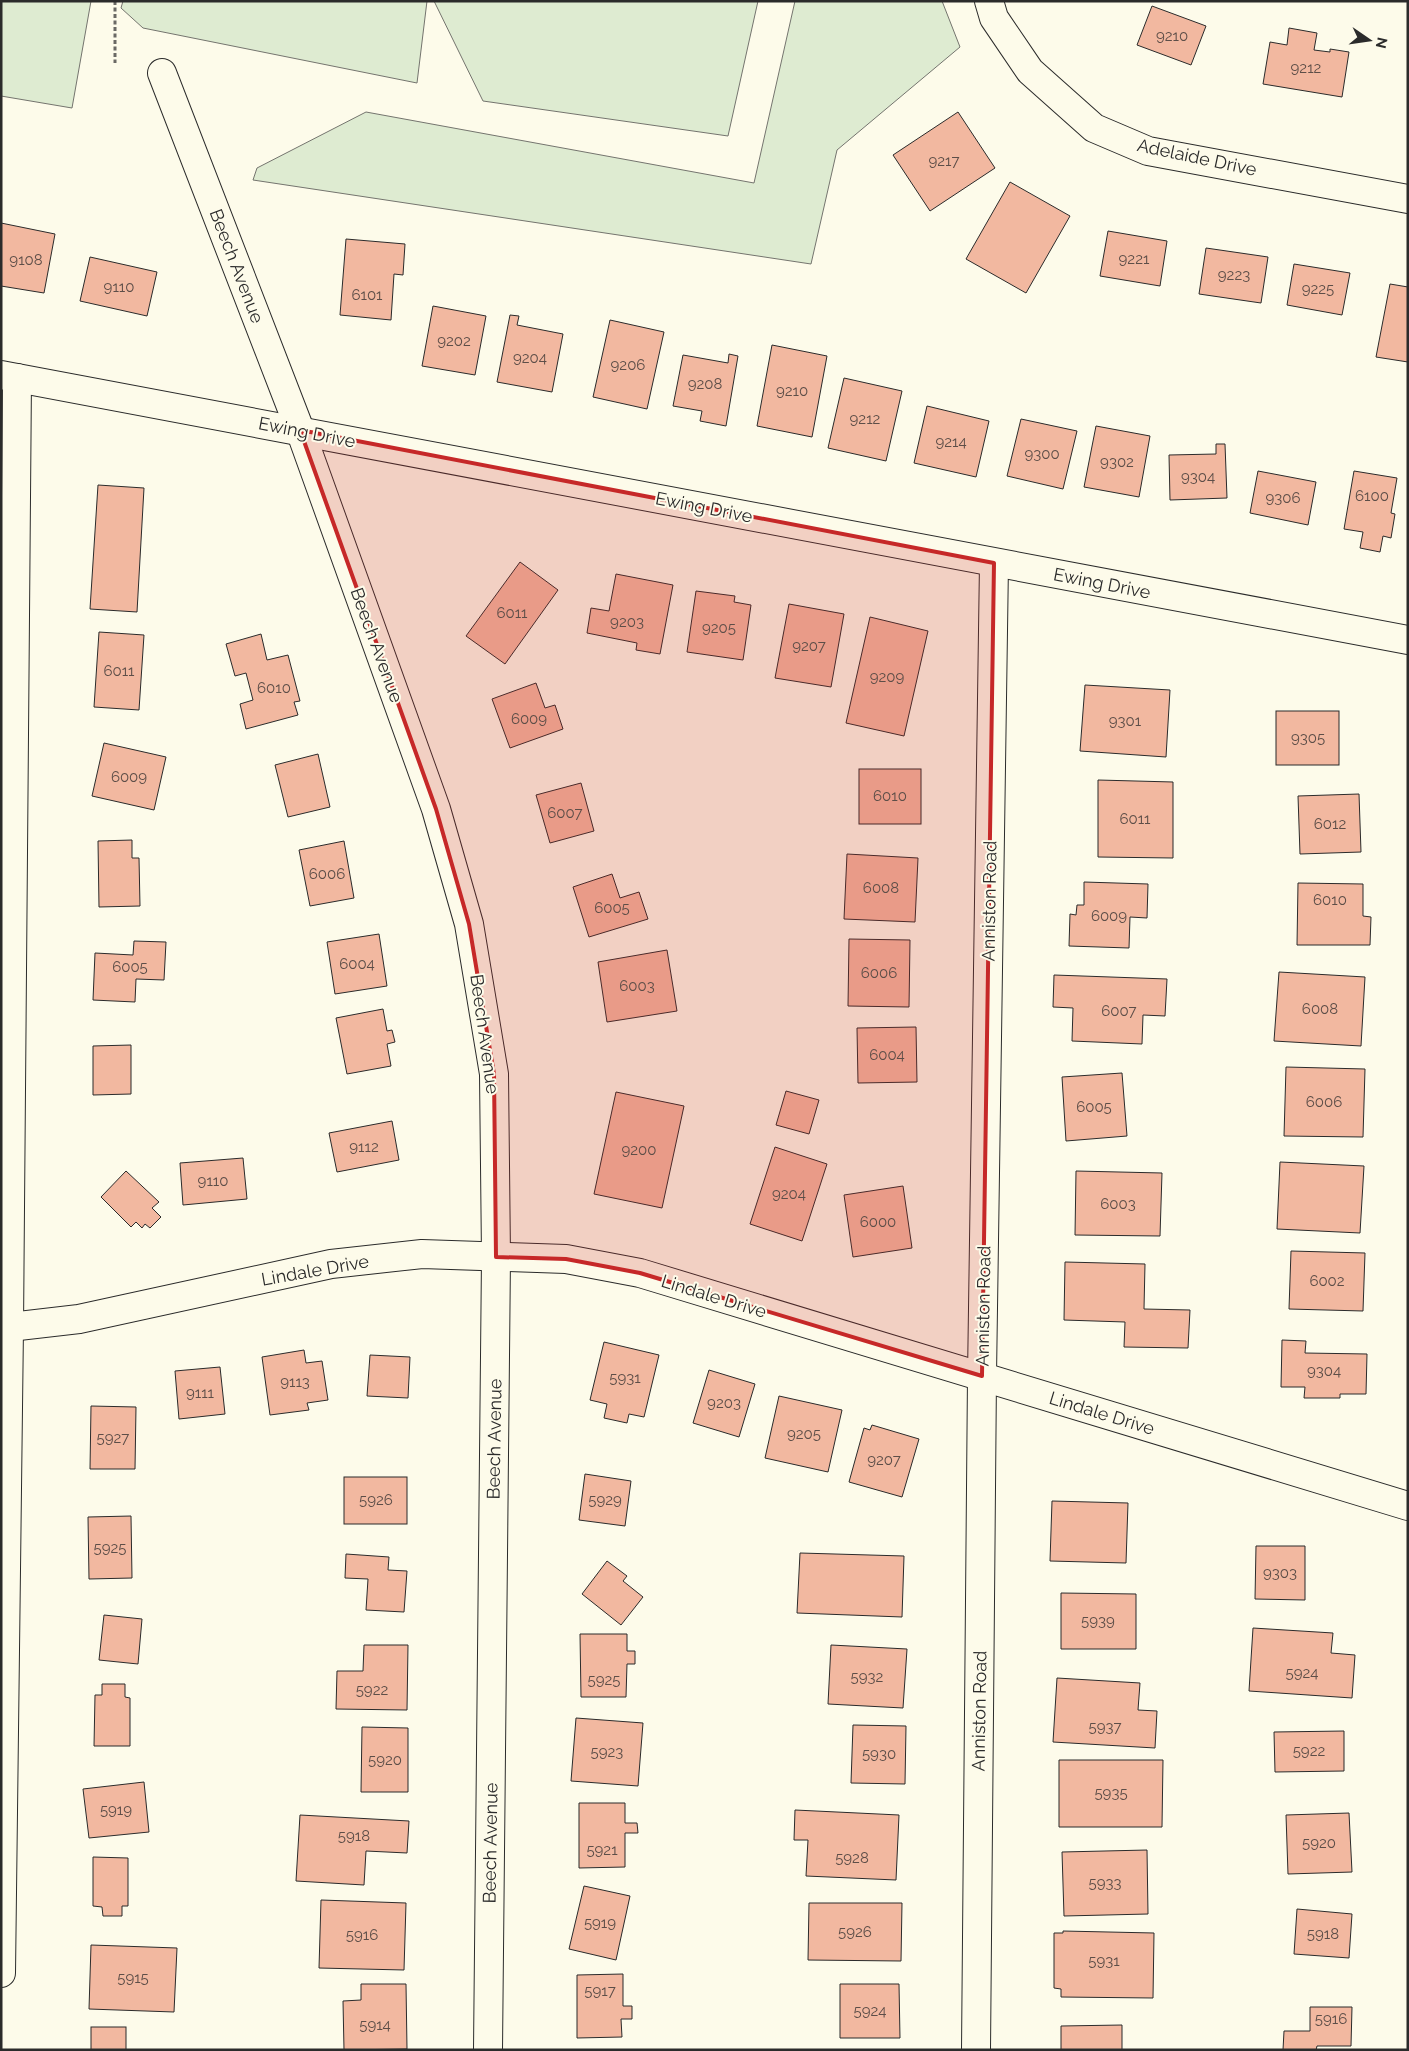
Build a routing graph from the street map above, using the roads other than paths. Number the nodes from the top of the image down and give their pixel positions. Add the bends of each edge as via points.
1 (989, 1) edge
2 (162, 73) dead end
3 (1408, 199) edge
4 (9, 377) edge
5 (300, 430) junction
6 (994, 563) junction
7 (1408, 640) edge
8 (496, 1257) junction
9 (5, 1328) edge
10 (982, 1376) junction
11 (1408, 1506) edge
12 (1, 1973) edge
13 (488, 2050) edge
14 (976, 2050) edge

1 - 3 street, Adelaide Drive via 994,18 1030,71 1094,128 1148,150
2 - 5 street, Beech Avenue
4 - 5 street, Ewing Drive
4 - 9 street
5 - 6 street, Ewing Drive
5 - 8 street, Beech Avenue via 436,809 469,924 494,1074
6 - 7 street, Ewing Drive
6 - 10 street, Anniston Road
8 - 9 street, Lindale Drive via 422,1254 331,1264 80,1320
8 - 10 street, Lindale Drive via 566,1259 640,1273
8 - 13 street, Beech Avenue
9 - 12 street
10 - 11 street, Lindale Drive
10 - 14 street, Anniston Road

